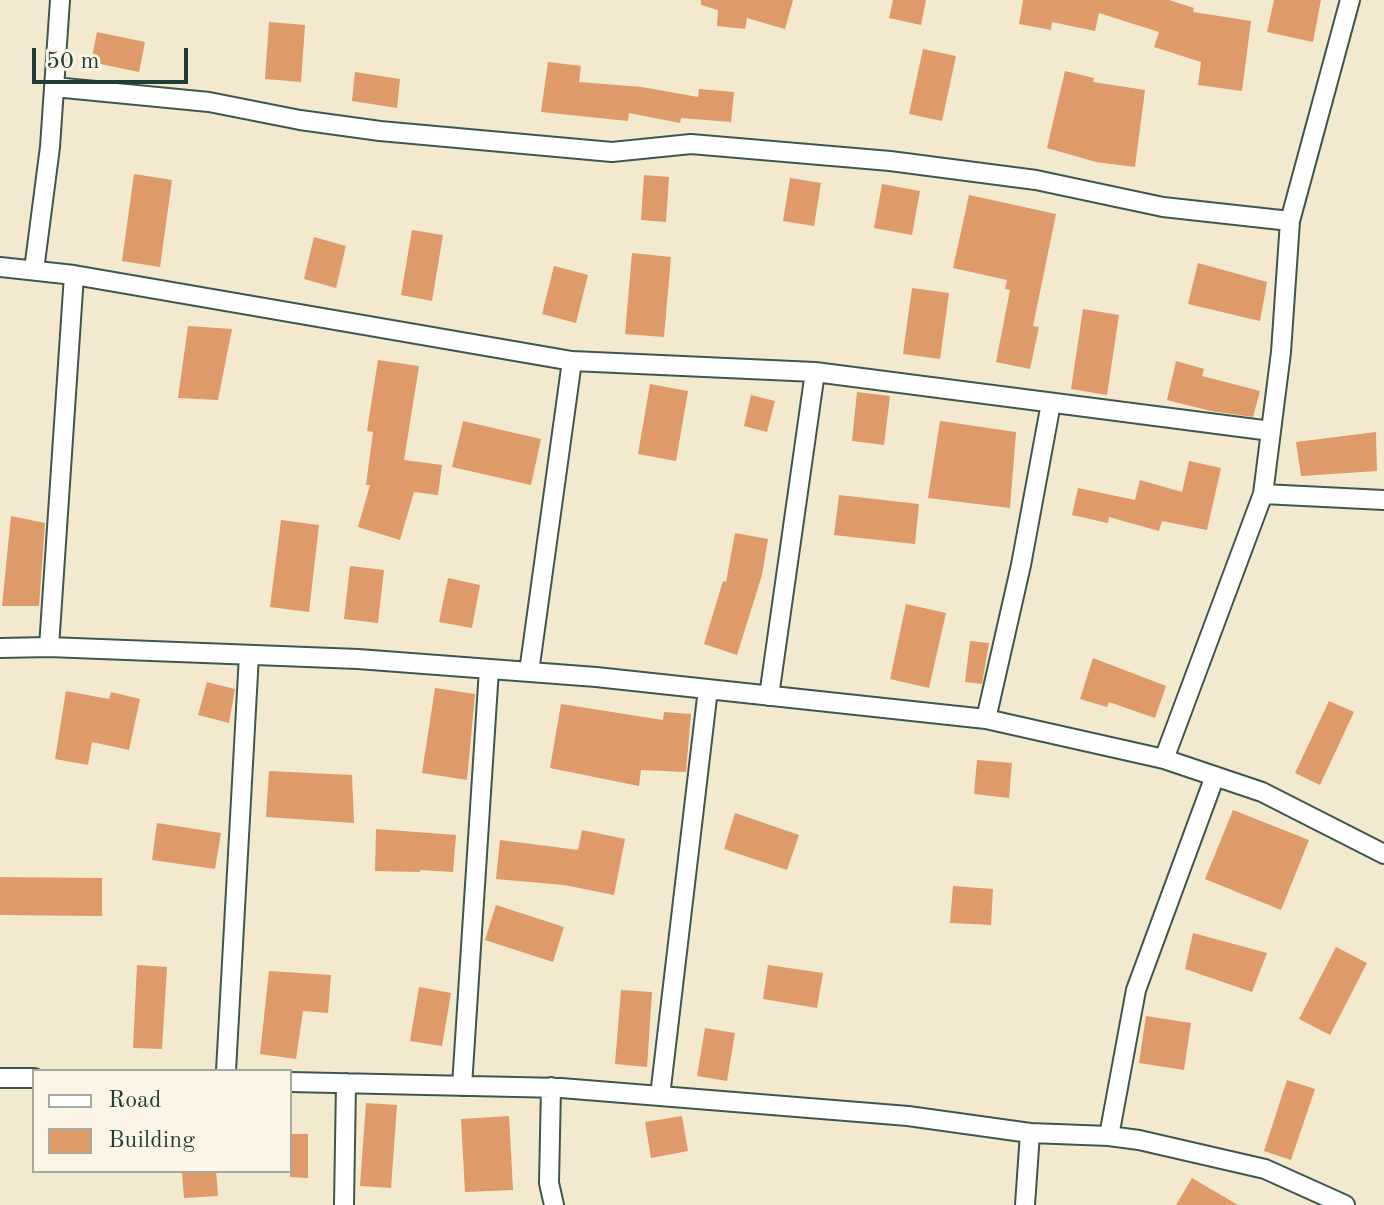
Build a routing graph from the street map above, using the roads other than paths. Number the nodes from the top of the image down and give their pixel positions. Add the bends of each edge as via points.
1 (60, 0) edge
2 (1350, 0) edge
3 (54, 87) junction
4 (1290, 221) junction
5 (0, 267) edge
6 (34, 270) junction
7 (74, 275) junction
8 (572, 361) junction
9 (815, 372) junction
10 (1051, 403) junction
11 (1271, 431) junction
12 (1263, 494) junction
13 (1384, 500) edge
14 (49, 647) junction
15 (0, 648) edge
16 (249, 655) junction
17 (489, 669) junction
18 (529, 672) junction
19 (708, 689) junction
20 (769, 696) junction
21 (986, 719) junction
22 (1164, 759) junction
23 (1215, 776) junction
24 (1384, 854) edge
25 (226, 1069) edge
26 (0, 1078) edge
27 (32, 1078) edge
28 (292, 1082) edge
29 (346, 1083) junction
30 (462, 1086) junction
31 (551, 1087) junction
32 (660, 1096) junction
33 (1030, 1133) junction
34 (1109, 1136) junction
35 (344, 1205) edge
36 (554, 1205) edge
37 (1025, 1205) edge
38 (1345, 1205) edge

1 - 3 street
2 - 4 street
3 - 4 street via 209,102 380,131 612,152 691,144 890,161 1036,180 1163,207
3 - 6 street
4 - 11 street
5 - 6 street
6 - 7 street
7 - 8 street
7 - 14 street
8 - 9 street
8 - 18 street
9 - 10 street
9 - 20 street
10 - 11 street
10 - 21 street
11 - 12 street
12 - 13 street
12 - 22 street
14 - 15 street
14 - 16 street
16 - 17 street
16 - 25 street
17 - 18 street
17 - 30 street
18 - 19 street
19 - 20 street
19 - 32 street
20 - 21 street
21 - 22 street
22 - 23 street
23 - 24 street via 1262,792
23 - 34 street via 1136,990
26 - 27 street
28 - 29 street
29 - 30 street
29 - 35 street
30 - 31 street
31 - 32 street
31 - 36 street via 549,1183
32 - 33 street via 908,1116
33 - 34 street
33 - 37 street
34 - 38 street via 1265,1169

